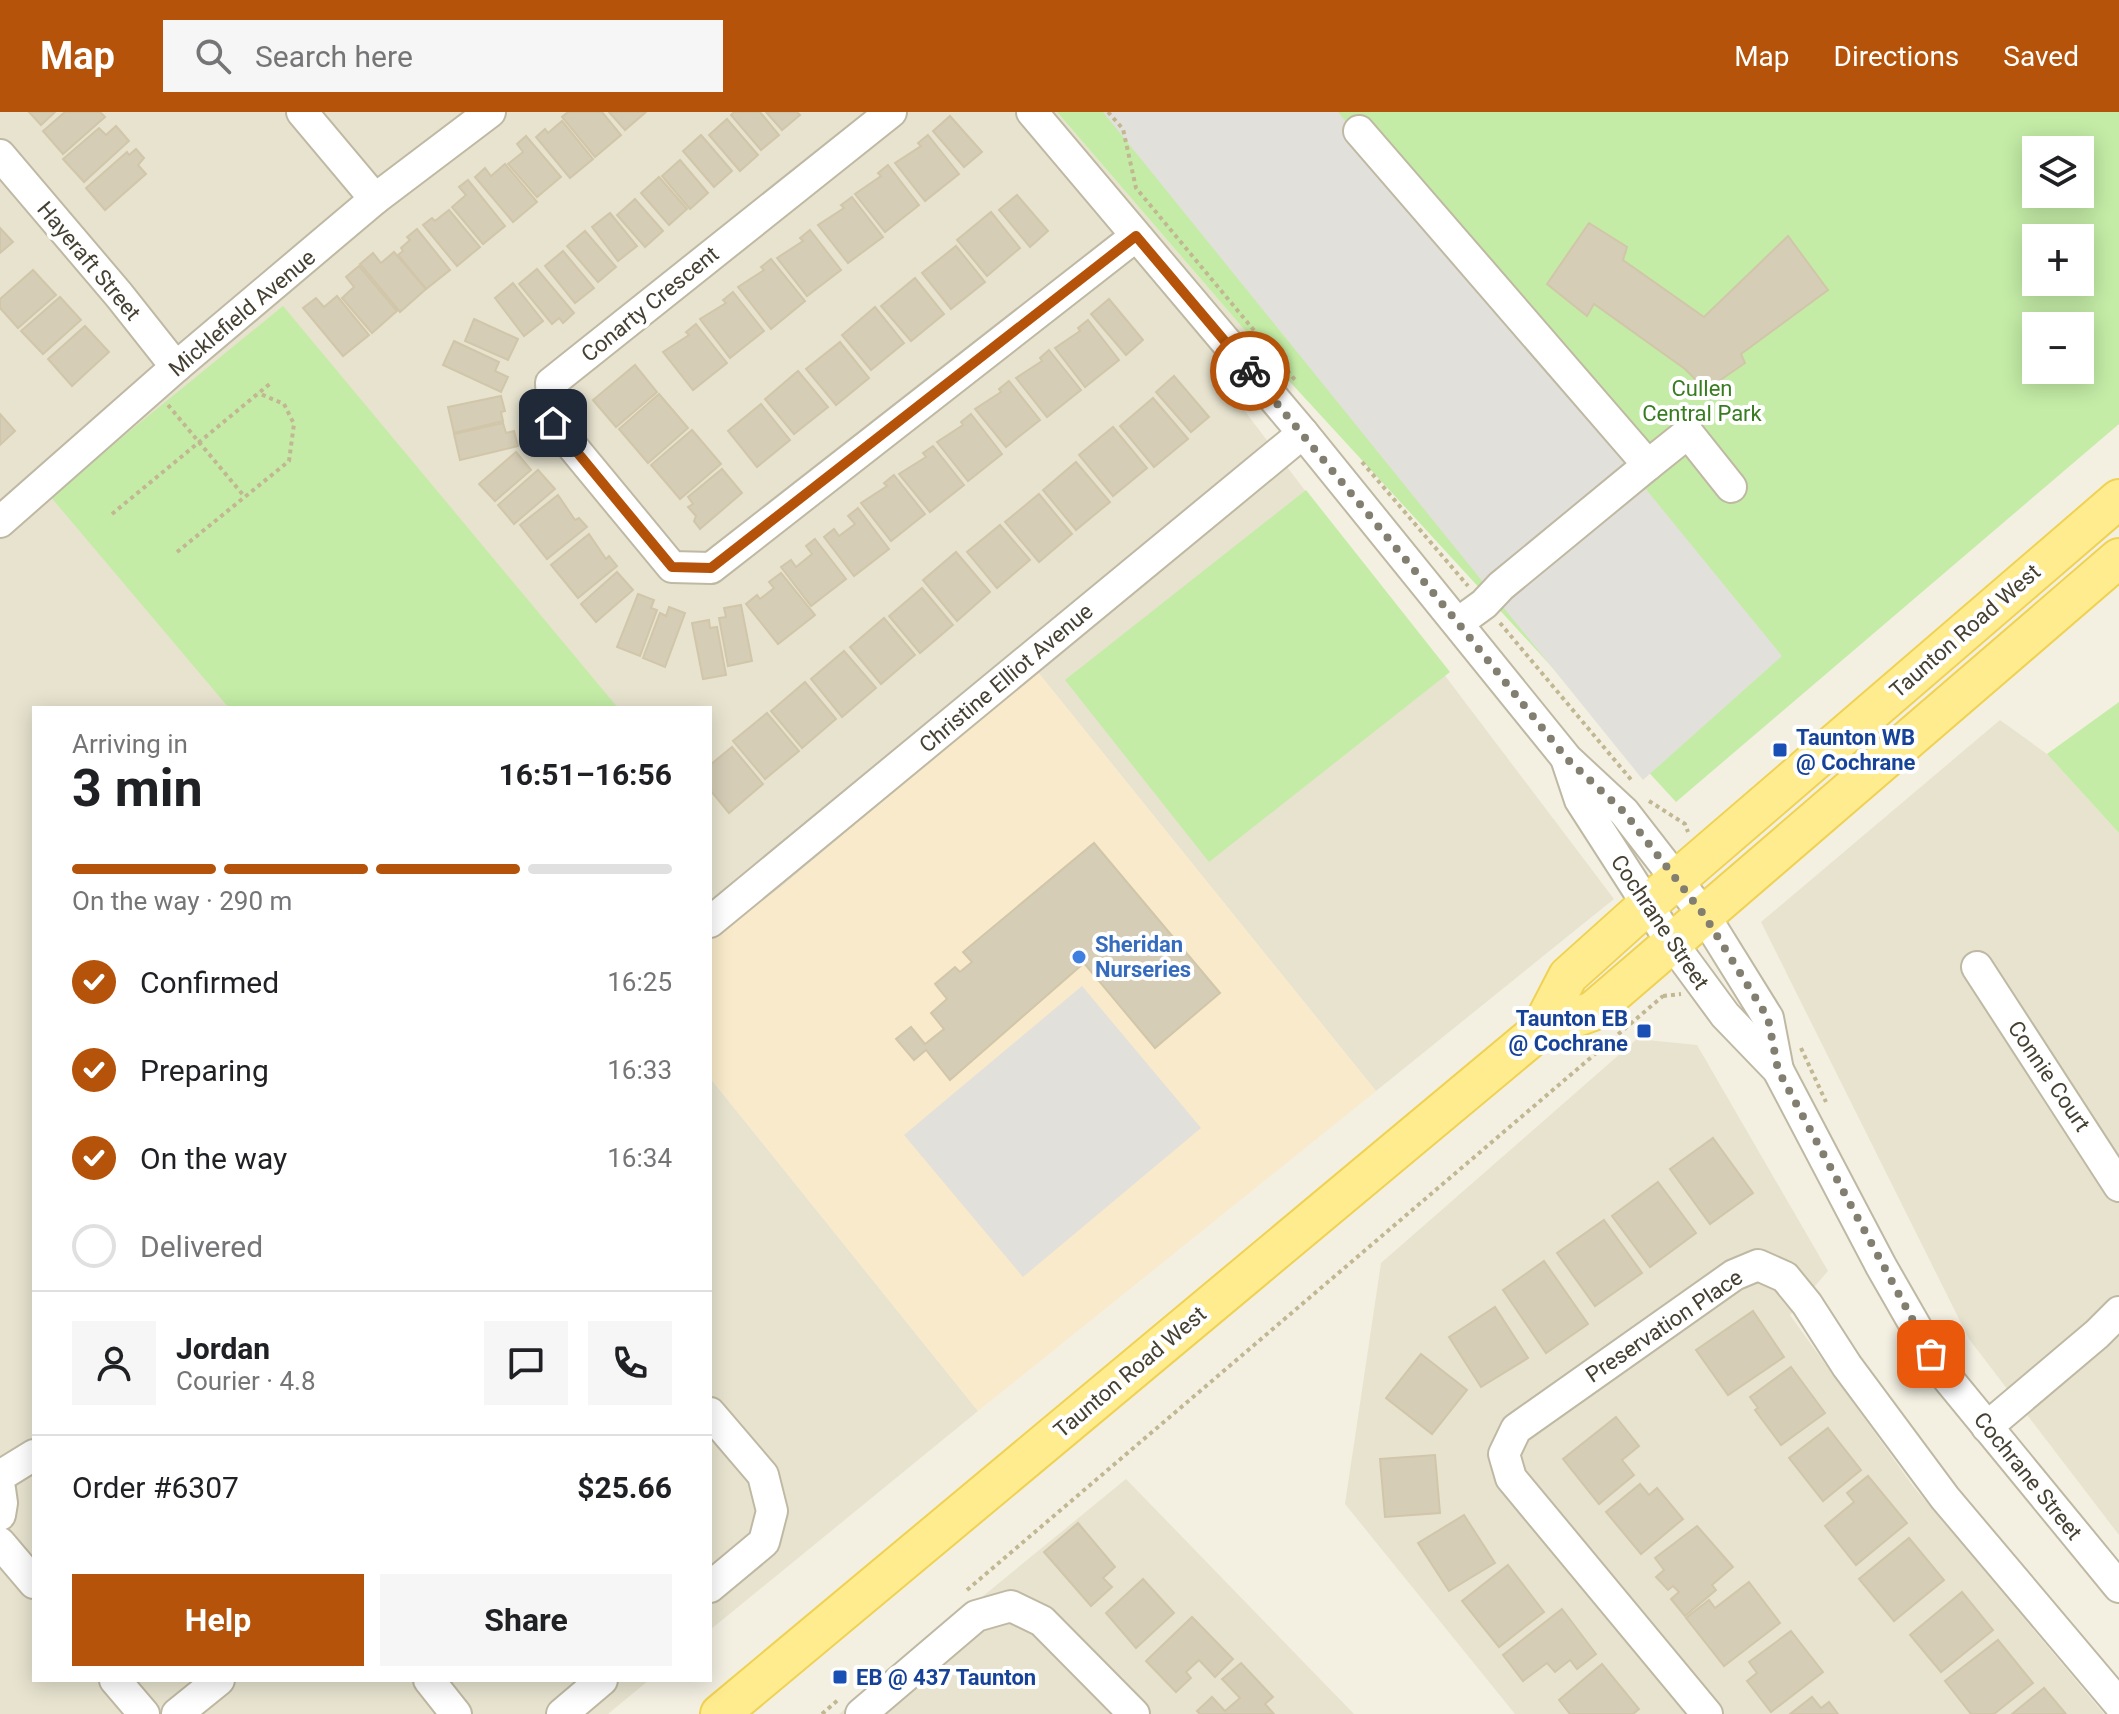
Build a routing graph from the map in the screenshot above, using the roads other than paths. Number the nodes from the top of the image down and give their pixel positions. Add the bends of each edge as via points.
1 (302, 112) edge
2 (490, 112) edge
3 (891, 112) edge
4 (1032, 112) edge
5 (1359, 131) dead end
6 (0, 155) edge
7 (375, 199) junction
8 (1136, 236) junction
9 (176, 367) junction
10 (1303, 433) junction
11 (1648, 465) junction
12 (1731, 487) dead end
13 (2119, 499) edge
14 (0, 522) edge
15 (2119, 558) edge
16 (1458, 623) junction
17 (1567, 759) junction
18 (1676, 881) junction
19 (1647, 905) junction
20 (1704, 915) junction
21 (712, 920) edge
22 (1672, 943) junction
23 (1977, 967) dead end
24 (1540, 1030) junction
25 (1778, 1070) junction
26 (2119, 1186) edge
27 (2119, 1312) edge
28 (712, 1415) edge
29 (1987, 1427) junction
30 (32, 1456) edge
31 (0, 1476) edge
32 (0, 1489) edge
33 (0, 1515) edge
34 (0, 1543) edge
35 (32, 1581) edge
36 (712, 1585) edge
37 (2119, 1587) edge
38 (117, 1682) edge
39 (217, 1682) edge
40 (431, 1682) edge
41 (600, 1682) edge
42 (853, 1704) edge
43 (2119, 1704) edge
44 (144, 1714) edge
45 (177, 1714) edge
46 (456, 1714) edge
47 (562, 1714) edge
48 (720, 1714) edge
49 (1134, 1714) edge
50 (1707, 1714) edge

1 - 7 street
2 - 7 street, Micklefield Avenue
3 - 8 street, Conarty Crescent via 551,383 553,423 672,567 711,568
4 - 8 street, Cochrane Street
5 - 11 street
6 - 9 street, Hayeraft Street
7 - 9 street, Micklefield Avenue
8 - 10 street, Cochrane Street
9 - 14 street, Micklefield Avenue
10 - 16 street, Cochrane Street
10 - 21 street, Christine Elliot Avenue
11 - 12 street via 1688,433
11 - 16 street
13 - 18 main road, Taunton Road West
15 - 20 main road, Taunton Road West
16 - 17 street, Cochrane Street
17 - 18 street, Cochrane Street via 1624,812
17 - 19 street, Cochrane Street via 1580,800
18 - 19 main road, Taunton Road West
18 - 20 street, Cochrane Street
19 - 22 street, Cochrane Street
19 - 24 main road, Taunton Road West via 1568,976
20 - 22 main road, Taunton Road West
20 - 25 street, Cochrane Street via 1768,1018
22 - 24 main road, Taunton Road West via 1593,1011
22 - 25 street, Cochrane Street via 1725,1015
23 - 26 street, Connie Court
24 - 48 main road, Taunton Road West
25 - 29 street, Cochrane Street via 1921,1339
27 - 29 street
28 - 36 street via 763,1475 772,1511 764,1542
29 - 37 street, Cochrane Street
30 - 31 street
32 - 33 street
34 - 35 street
38 - 44 street
39 - 45 street
40 - 46 street
41 - 47 street
42 - 49 street via 976,1616 1011,1606 1042,1621
43 - 50 street, Preservation Place via 1945,1498 1785,1277 1758,1265 1734,1275 1516,1429 1504,1454 1511,1478

